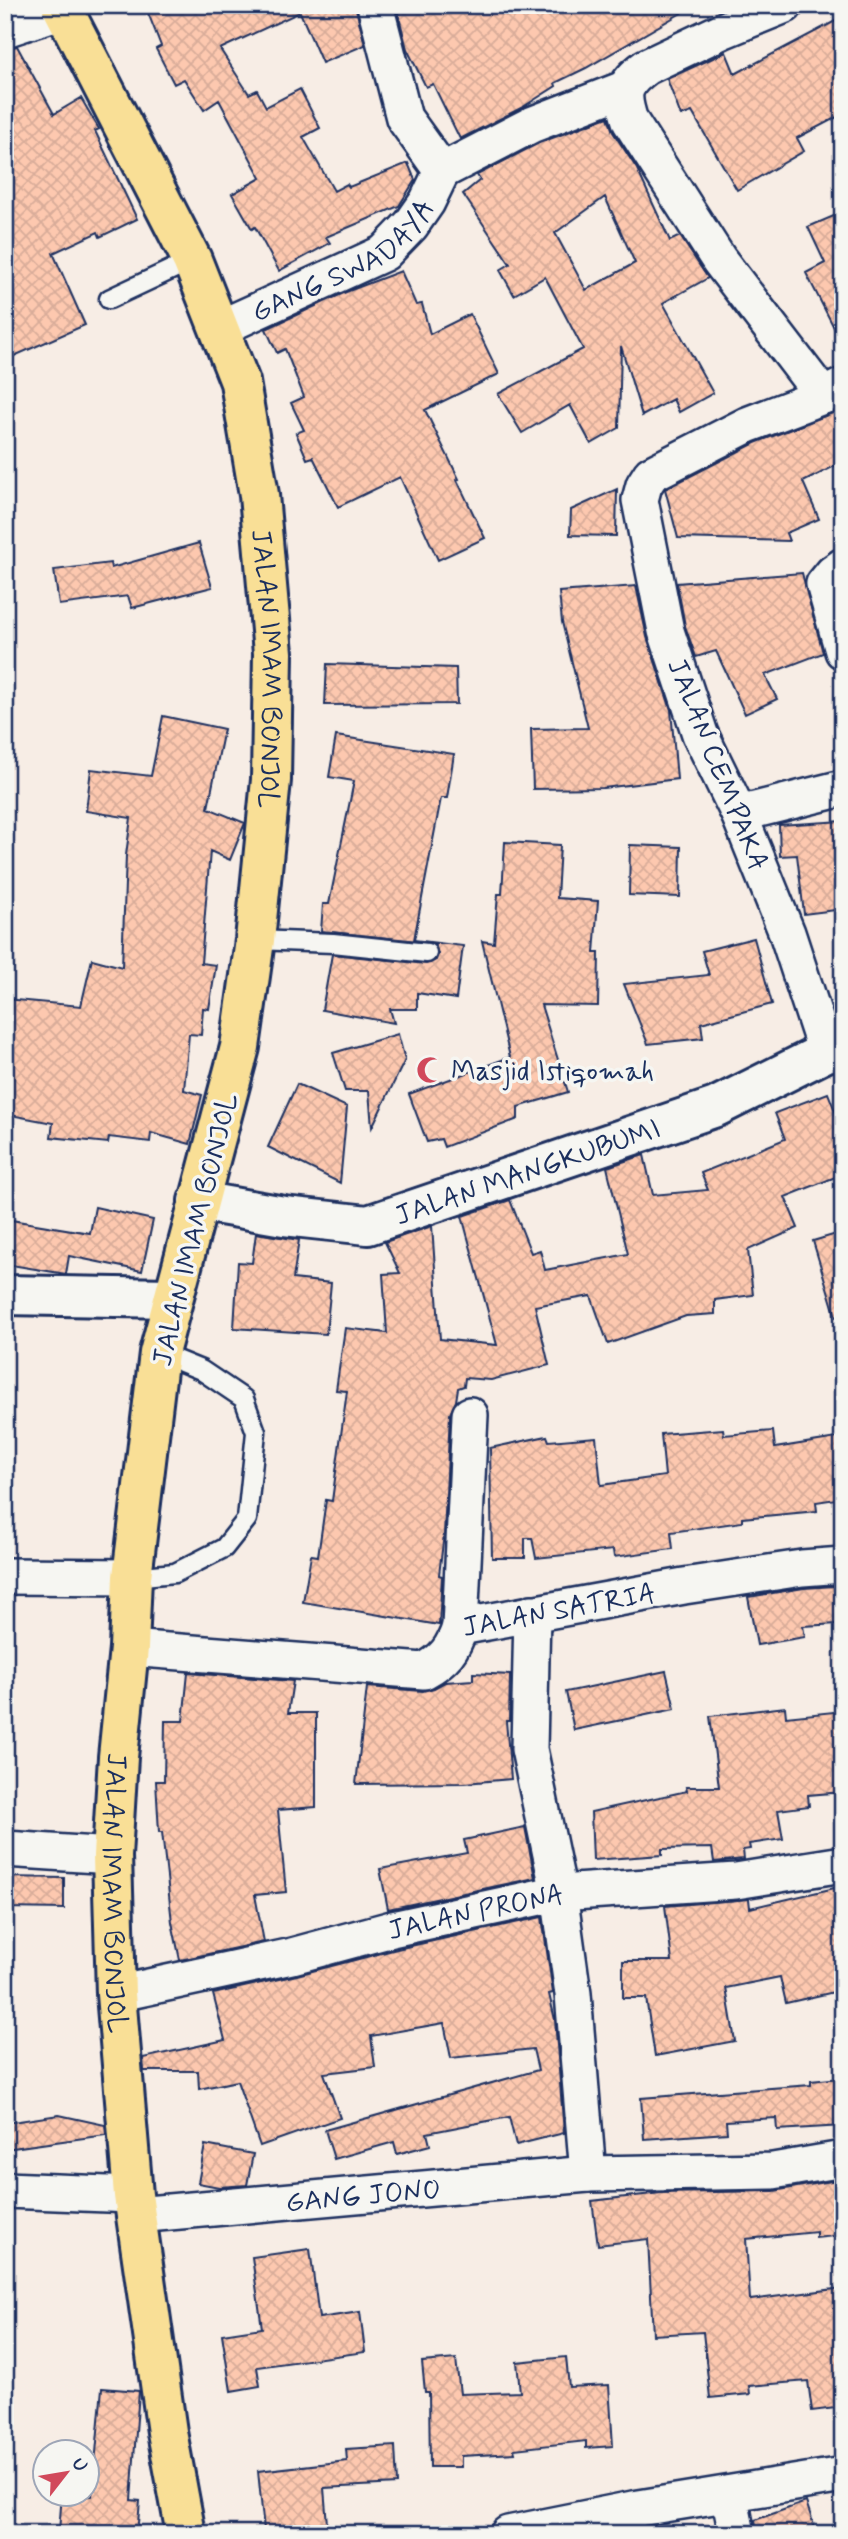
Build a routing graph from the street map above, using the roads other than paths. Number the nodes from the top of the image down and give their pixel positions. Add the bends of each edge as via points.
1 (375, 5) edge
2 (785, 5) edge
3 (62, 8) edge
4 (5, 29) edge
5 (624, 89) junction
6 (442, 171) junction
7 (192, 260) junction
8 (109, 299) dead end
9 (220, 328) junction
10 (833, 391) edge
11 (843, 566) edge
12 (843, 651) edge
13 (843, 788) edge
14 (739, 814) junction
15 (255, 940) junction
16 (427, 953) dead end
17 (834, 1051) edge
18 (198, 1201) junction
19 (5, 1295) edge
20 (172, 1298) junction
21 (159, 1353) junction
22 (470, 1415) dead end
23 (843, 1565) edge
24 (5, 1576) edge
25 (132, 1577) junction
26 (532, 1613) junction
27 (460, 1627) junction
28 (129, 1648) junction
29 (5, 1849) edge
30 (112, 1856) junction
31 (843, 1864) edge
32 (559, 1893) junction
33 (116, 1994) junction
34 (843, 2159) edge
35 (588, 2174) junction
36 (5, 2190) edge
37 (134, 2205) junction
38 (843, 2475) edge
39 (729, 2494) junction
40 (635, 2521) edge
41 (186, 2534) edge
42 (508, 2534) edge
43 (737, 2534) edge

1 - 6 street via 404,118
2 - 5 street via 646,66
3 - 4 street
3 - 7 highway, JALAN IMAM BONJOL
5 - 6 street via 531,125
5 - 10 street via 630,121 719,260
6 - 9 street, GANG SWADAYA via 411,225 384,253
7 - 8 lane
7 - 9 highway, JALAN IMAM BONJOL
9 - 15 highway, JALAN IMAM BONJOL via 240,382 260,495 273,653 271,780
10 - 14 street, JALAN CEMPAKA via 747,425 651,474 640,500 666,631 700,734
11 - 12 street via 824,584
13 - 14 street
14 - 17 street, JALAN CEMPAKA
15 - 16 lane
15 - 18 highway, JALAN IMAM BONJOL via 240,1047
17 - 18 street, JALAN MANGKUBUMI via 716,1107 368,1225
18 - 20 highway, JALAN IMAM BONJOL
19 - 20 street
20 - 21 highway, JALAN IMAM BONJOL
21 - 25 highway, JALAN IMAM BONJOL
21 - 25 lane via 201,1370 244,1399 256,1432 247,1519 224,1548 175,1573
22 - 27 street
23 - 26 street, JALAN SATRIA
24 - 25 street
25 - 28 highway, JALAN IMAM BONJOL
26 - 27 street, JALAN SATRIA
26 - 32 street via 529,1749
27 - 28 street, JALAN SATRIA via 454,1646 424,1671
28 - 30 highway, JALAN IMAM BONJOL
29 - 30 street
30 - 33 highway, JALAN IMAM BONJOL
31 - 32 street, JALAN PRONA via 736,1881
32 - 33 street, JALAN PRONA
32 - 35 street via 573,1994
33 - 37 highway, JALAN IMAM BONJOL
34 - 35 street, GANG JONO via 773,2171
35 - 37 street, GANG JONO
36 - 37 street, GANG JONO
37 - 41 highway, JALAN IMAM BONJOL
38 - 39 street
39 - 40 street
39 - 43 street
40 - 42 street

